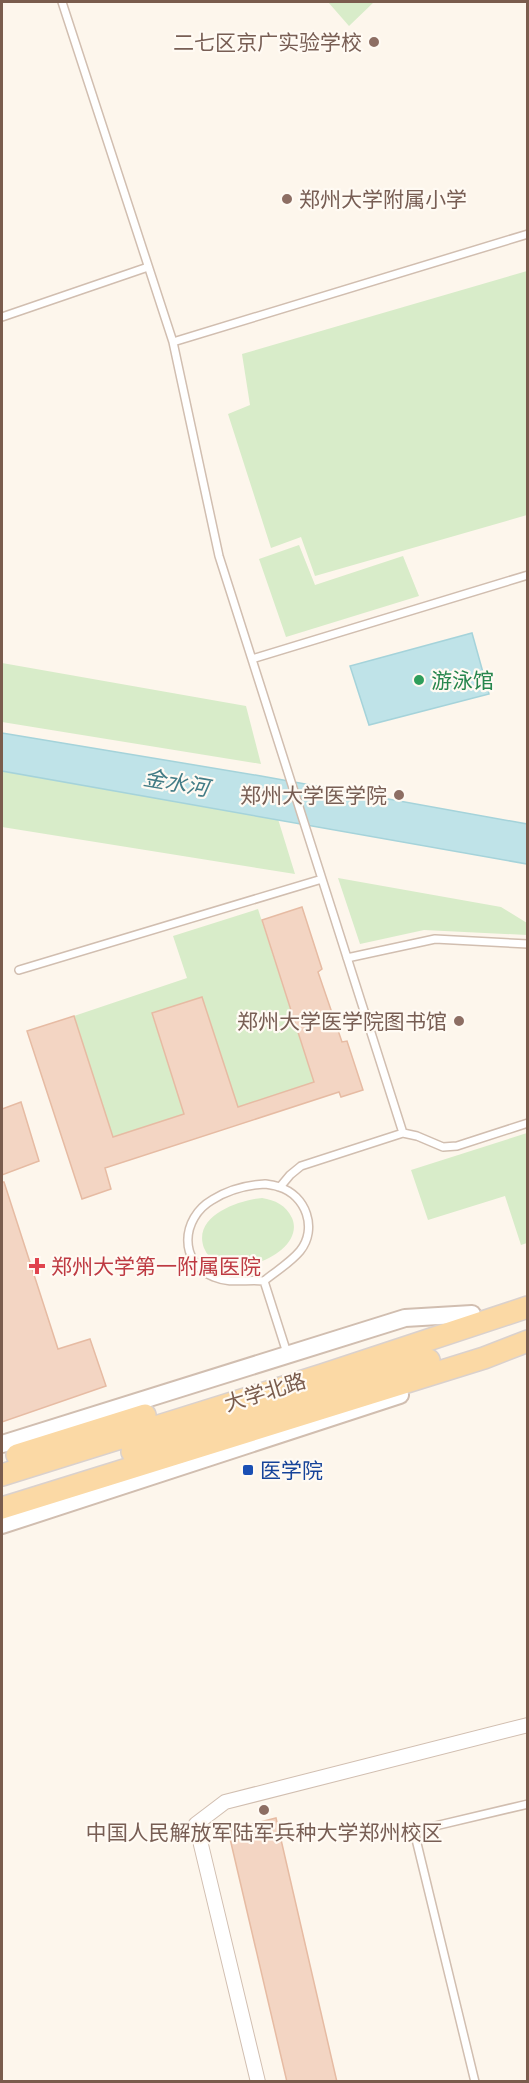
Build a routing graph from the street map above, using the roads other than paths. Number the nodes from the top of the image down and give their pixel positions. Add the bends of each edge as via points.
1 (62, 2) edge
2 (528, 234) edge
3 (148, 267) junction
4 (2, 317) edge
5 (173, 342) junction
6 (528, 575) edge
7 (252, 659) junction
8 (322, 879) junction
9 (528, 944) edge
10 (347, 958) junction
11 (19, 970) dead end
12 (528, 1123) edge
13 (403, 1133) junction
14 (280, 1187) junction
15 (264, 1281) junction
16 (528, 1300) edge
17 (528, 1307) edge
18 (472, 1314) junction
19 (528, 1331) edge
20 (528, 1341) edge
21 (288, 1355) junction
22 (484, 1358) junction
23 (325, 1382) junction
24 (2, 1444) edge
25 (2, 1460) edge
26 (2, 1475) edge
27 (2, 1493) edge
28 (2, 1508) edge
29 (2, 1526) edge
30 (528, 1725) edge
31 (528, 1804) edge
32 (258, 2082) edge
33 (475, 2082) edge

1 - 3 lane
2 - 5 lane
3 - 4 lane
3 - 5 lane
5 - 7 lane via 219,556
6 - 7 lane
7 - 8 lane
8 - 10 lane
8 - 11 lane
9 - 10 lane via 435,939
10 - 13 lane
12 - 13 lane via 443,1148
13 - 14 lane via 301,1166
14 - 15 lane via 303,1205 310,1220 308,1234 302,1249
14 - 15 lane via 265,1185 227,1192 210,1201 191,1222 187,1234 188,1250 195,1263 213,1277
15 - 21 lane
16 - 18 main road
17 - 23 main road, 大学北路
18 - 21 street via 405,1318
18 - 25 main road
19 - 23 main road, 大学北路
20 - 22 main road
21 - 24 street
22 - 28 main road
22 - 29 street via 415,1390
23 - 26 main road, 大学北路
23 - 27 main road, 大学北路
30 - 32 street via 225,1802 196,1824
31 - 33 lane via 414,1831

